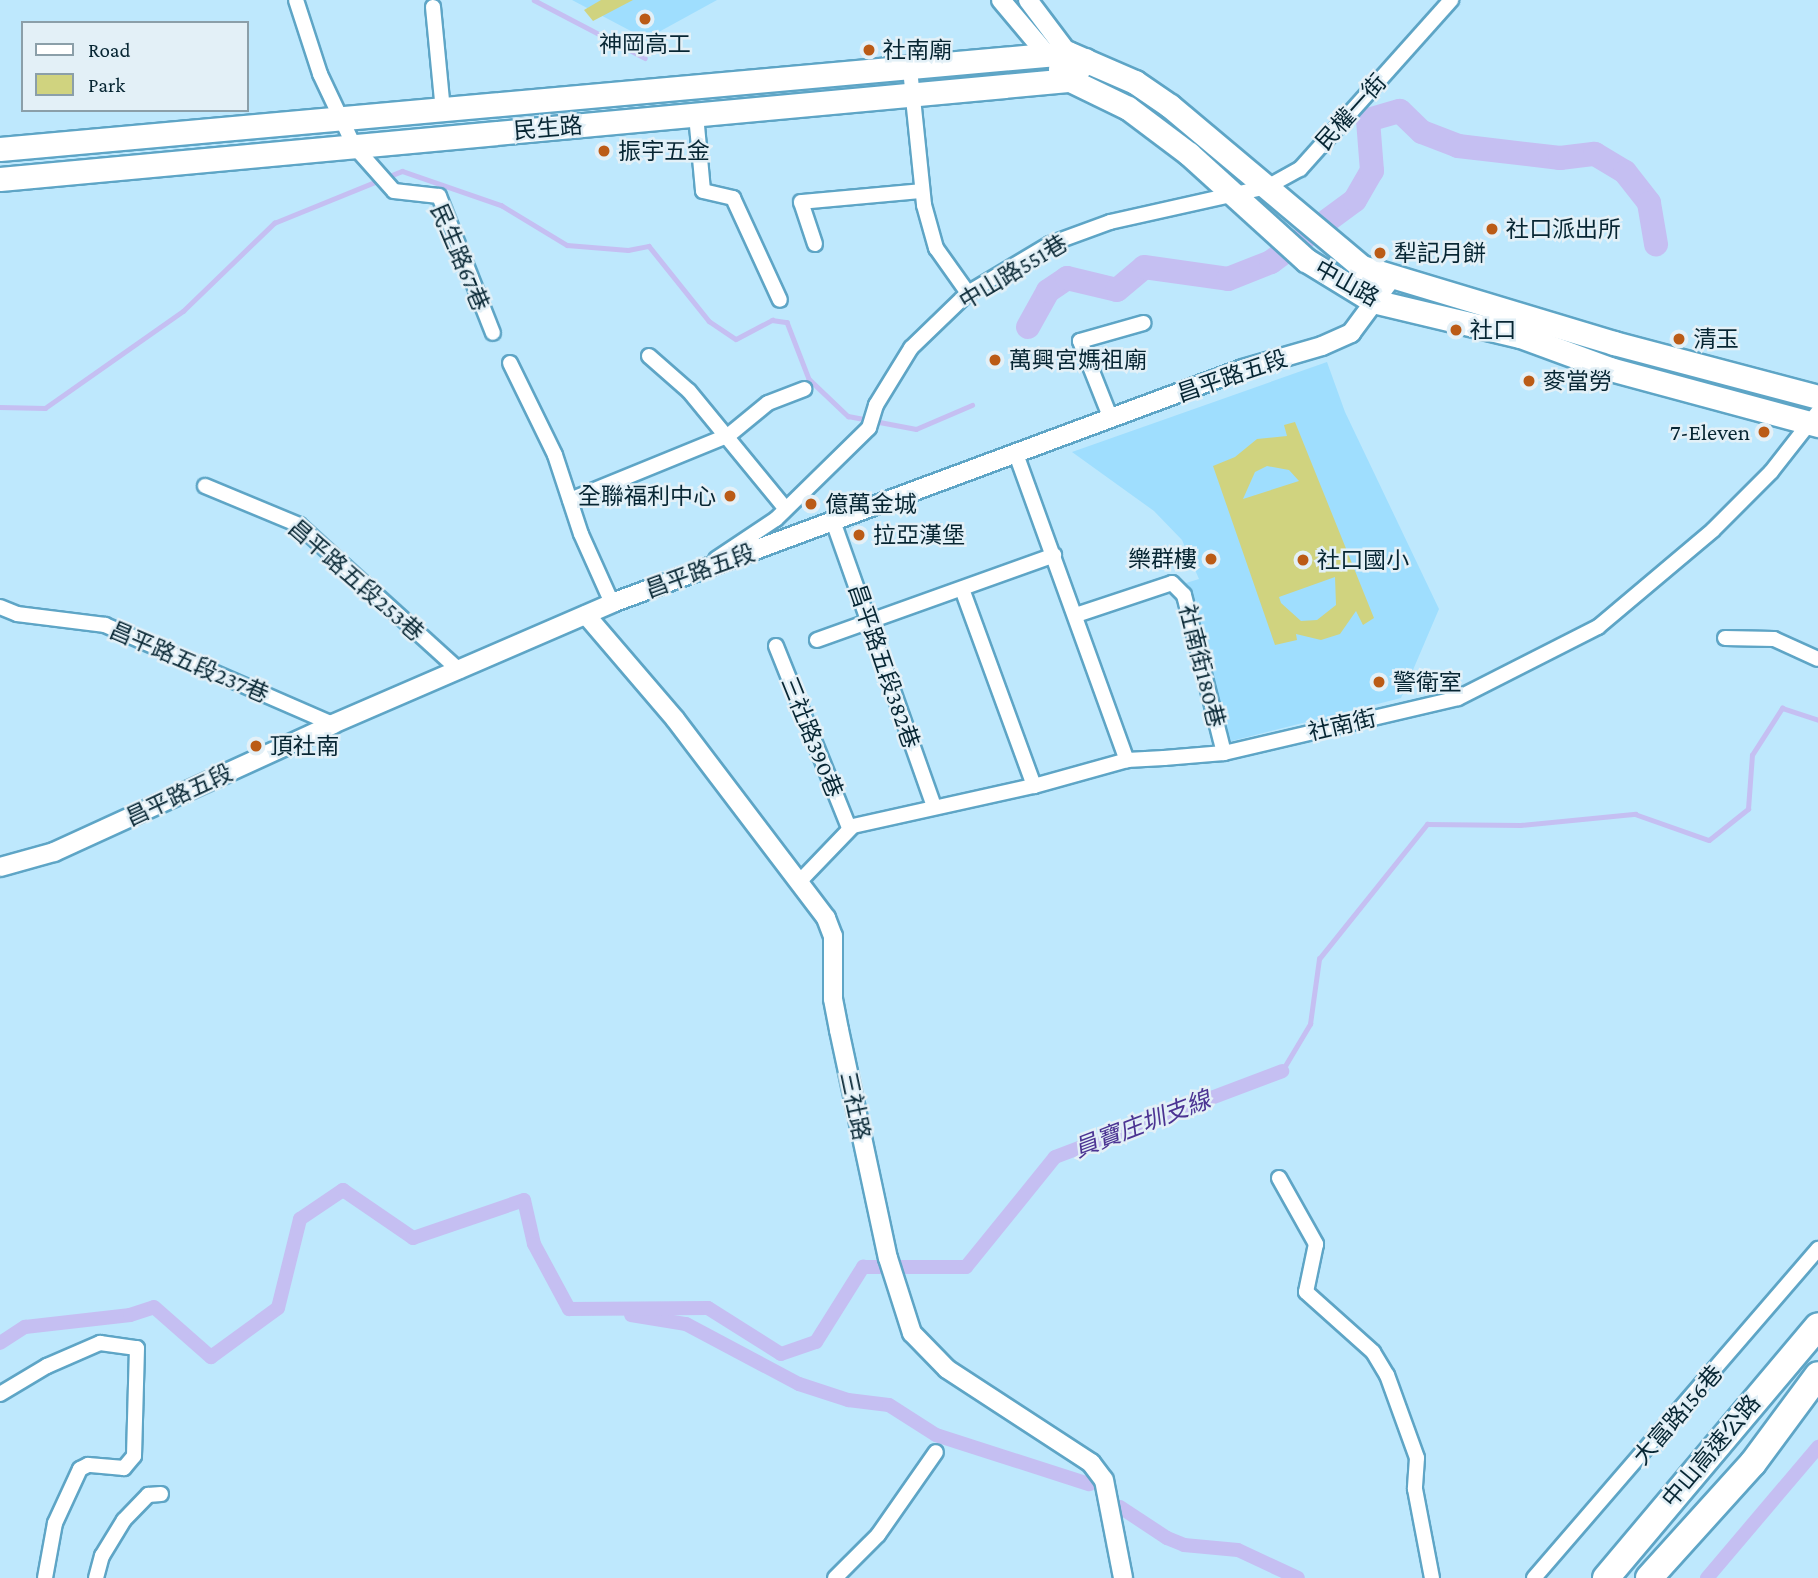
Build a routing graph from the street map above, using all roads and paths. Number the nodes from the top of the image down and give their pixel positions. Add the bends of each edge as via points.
1 (296, 0) edge
2 (1001, 0) edge
3 (1028, 0) edge
4 (1451, 0) edge
5 (433, 7) dead end
6 (1067, 56) junction
7 (910, 69) junction
8 (1070, 80) junction
9 (913, 95) junction
10 (443, 110) junction
11 (696, 115) junction
12 (339, 119) junction
13 (354, 146) junction
14 (0, 149) edge
15 (0, 179) edge
16 (1267, 187) junction
17 (922, 191) junction
18 (1232, 195) junction
19 (815, 244) dead end
20 (1391, 279) junction
21 (968, 293) junction
22 (780, 300) dead end
23 (1373, 301) junction
24 (1143, 323) dead end
25 (493, 333) dead end
26 (649, 356) dead end
27 (510, 363) dead end
28 (804, 389) dead end
29 (1818, 397) edge
30 (1111, 419) junction
31 (1815, 420) edge
32 (729, 435) junction
33 (1016, 454) junction
34 (205, 486) dead end
35 (570, 500) junction
36 (785, 508) junction
37 (834, 524) junction
38 (1054, 555) junction
39 (697, 572) junction
40 (962, 589) junction
41 (612, 603) junction
42 (0, 607) edge
43 (586, 615) junction
44 (1076, 615) junction
45 (869, 622) junction
46 (1724, 638) dead end
47 (817, 640) dead end
48 (776, 646) dead end
49 (1818, 659) edge
50 (460, 671) junction
51 (333, 724) junction
52 (1223, 753) junction
53 (1128, 760) junction
54 (1034, 786) junction
55 (934, 807) junction
56 (849, 828) junction
57 (0, 867) edge
58 (801, 880) junction
59 (1279, 1178) dead end
60 (1818, 1249) edge
61 (1818, 1326) edge
62 (1818, 1375) edge
63 (0, 1394) edge
64 (1818, 1399) edge
65 (936, 1452) dead end
66 (1753, 1463) junction
67 (161, 1494) dead end
68 (45, 1578) edge
69 (96, 1578) edge
70 (835, 1578) edge
71 (1124, 1578) edge
72 (1432, 1578) edge
73 (1534, 1578) edge
74 (1606, 1578) edge
75 (1649, 1578) edge

1 - 12 street, 民生路67巷
2 - 6 street, 中山路
3 - 6 street, 中山路
4 - 16 street, 民權一街 via 1300,169
5 - 10 street
6 - 7 main road, 民生路
6 - 8 main road, 中山路
6 - 8 main road
6 - 16 main road, 中山路 via 1135,82
7 - 9 street
7 - 10 main road, 民生路
8 - 9 main road, 民生路
8 - 18 main road, 中山路 via 1128,108
9 - 11 main road, 民生路
9 - 17 street
10 - 12 main road, 民生路
11 - 13 main road, 民生路
11 - 22 street via 703,191 733,198
12 - 13 street, 民生路67巷
12 - 14 main road, 民生路
13 - 15 main road, 民生路
13 - 25 street, 民生路67巷 via 374,174 394,191 439,196
16 - 18 street, 民權一街
16 - 20 main road, 中山路 via 1362,267
17 - 19 street via 801,202
17 - 21 street via 936,248
18 - 21 street, 中山路551巷 via 1110,222 1050,244
18 - 23 main road, 中山路 via 1289,247
20 - 23 street, 昌平路五段
20 - 29 main road, 中山路
21 - 36 street, 中山路551巷 via 911,348 876,405 869,428
23 - 30 street, 昌平路五段 via 1351,333
23 - 31 main road, 中山路 via 1520,336 1610,369
24 - 30 street via 1080,341
26 - 32 street
27 - 35 street via 555,455
28 - 32 street via 768,403
30 - 33 street, 昌平路五段
31 - 52 street, 社南街 via 1713,530 1598,627 1458,698
32 - 35 street
32 - 36 street
33 - 37 street, 昌平路五段
33 - 38 street
34 - 50 street, 昌平路五段253巷 via 299,525
35 - 41 street
36 - 39 street, 中山路551巷 via 776,519
37 - 39 street, 昌平路五段
37 - 45 street, 昌平路五段382巷
38 - 40 street
38 - 44 street
39 - 41 street, 昌平路五段
40 - 45 street
40 - 54 street
41 - 43 street, 昌平路五段
42 - 51 street, 昌平路五段237巷 via 17,614 105,625
43 - 50 street, 昌平路五段
43 - 58 street, 三社路
44 - 52 street, 社南街180巷 via 1172,583 1184,595
44 - 53 street
45 - 47 street
45 - 55 street, 昌平路五段382巷
46 - 49 street via 1774,639
48 - 56 street, 三社路390巷
50 - 51 street, 昌平路五段
51 - 57 street, 昌平路五段 via 54,852
52 - 53 street, 社南街
53 - 54 street, 社南街
54 - 55 street, 社南街
55 - 56 street, 社南街
56 - 58 street
58 - 71 street, 三社路 via 833,936 833,999 839,1030 888,1258 912,1333 947,1369 1091,1463 1104,1480
59 - 72 street via 1316,1244 1306,1292 1313,1303 1373,1352 1387,1375 1417,1458 1415,1489
60 - 73 street, 大富路156巷
61 - 74 highway, 中山高速公路
62 - 66 highway, 中山高速公路
63 - 68 street via 47,1366 100,1343 137,1348 134,1456 124,1468 88,1465 80,1469 55,1523
64 - 66 highway
65 - 70 street via 878,1535
66 - 75 highway, 中山高速公路
67 - 69 street via 148,1495 124,1520 102,1556

